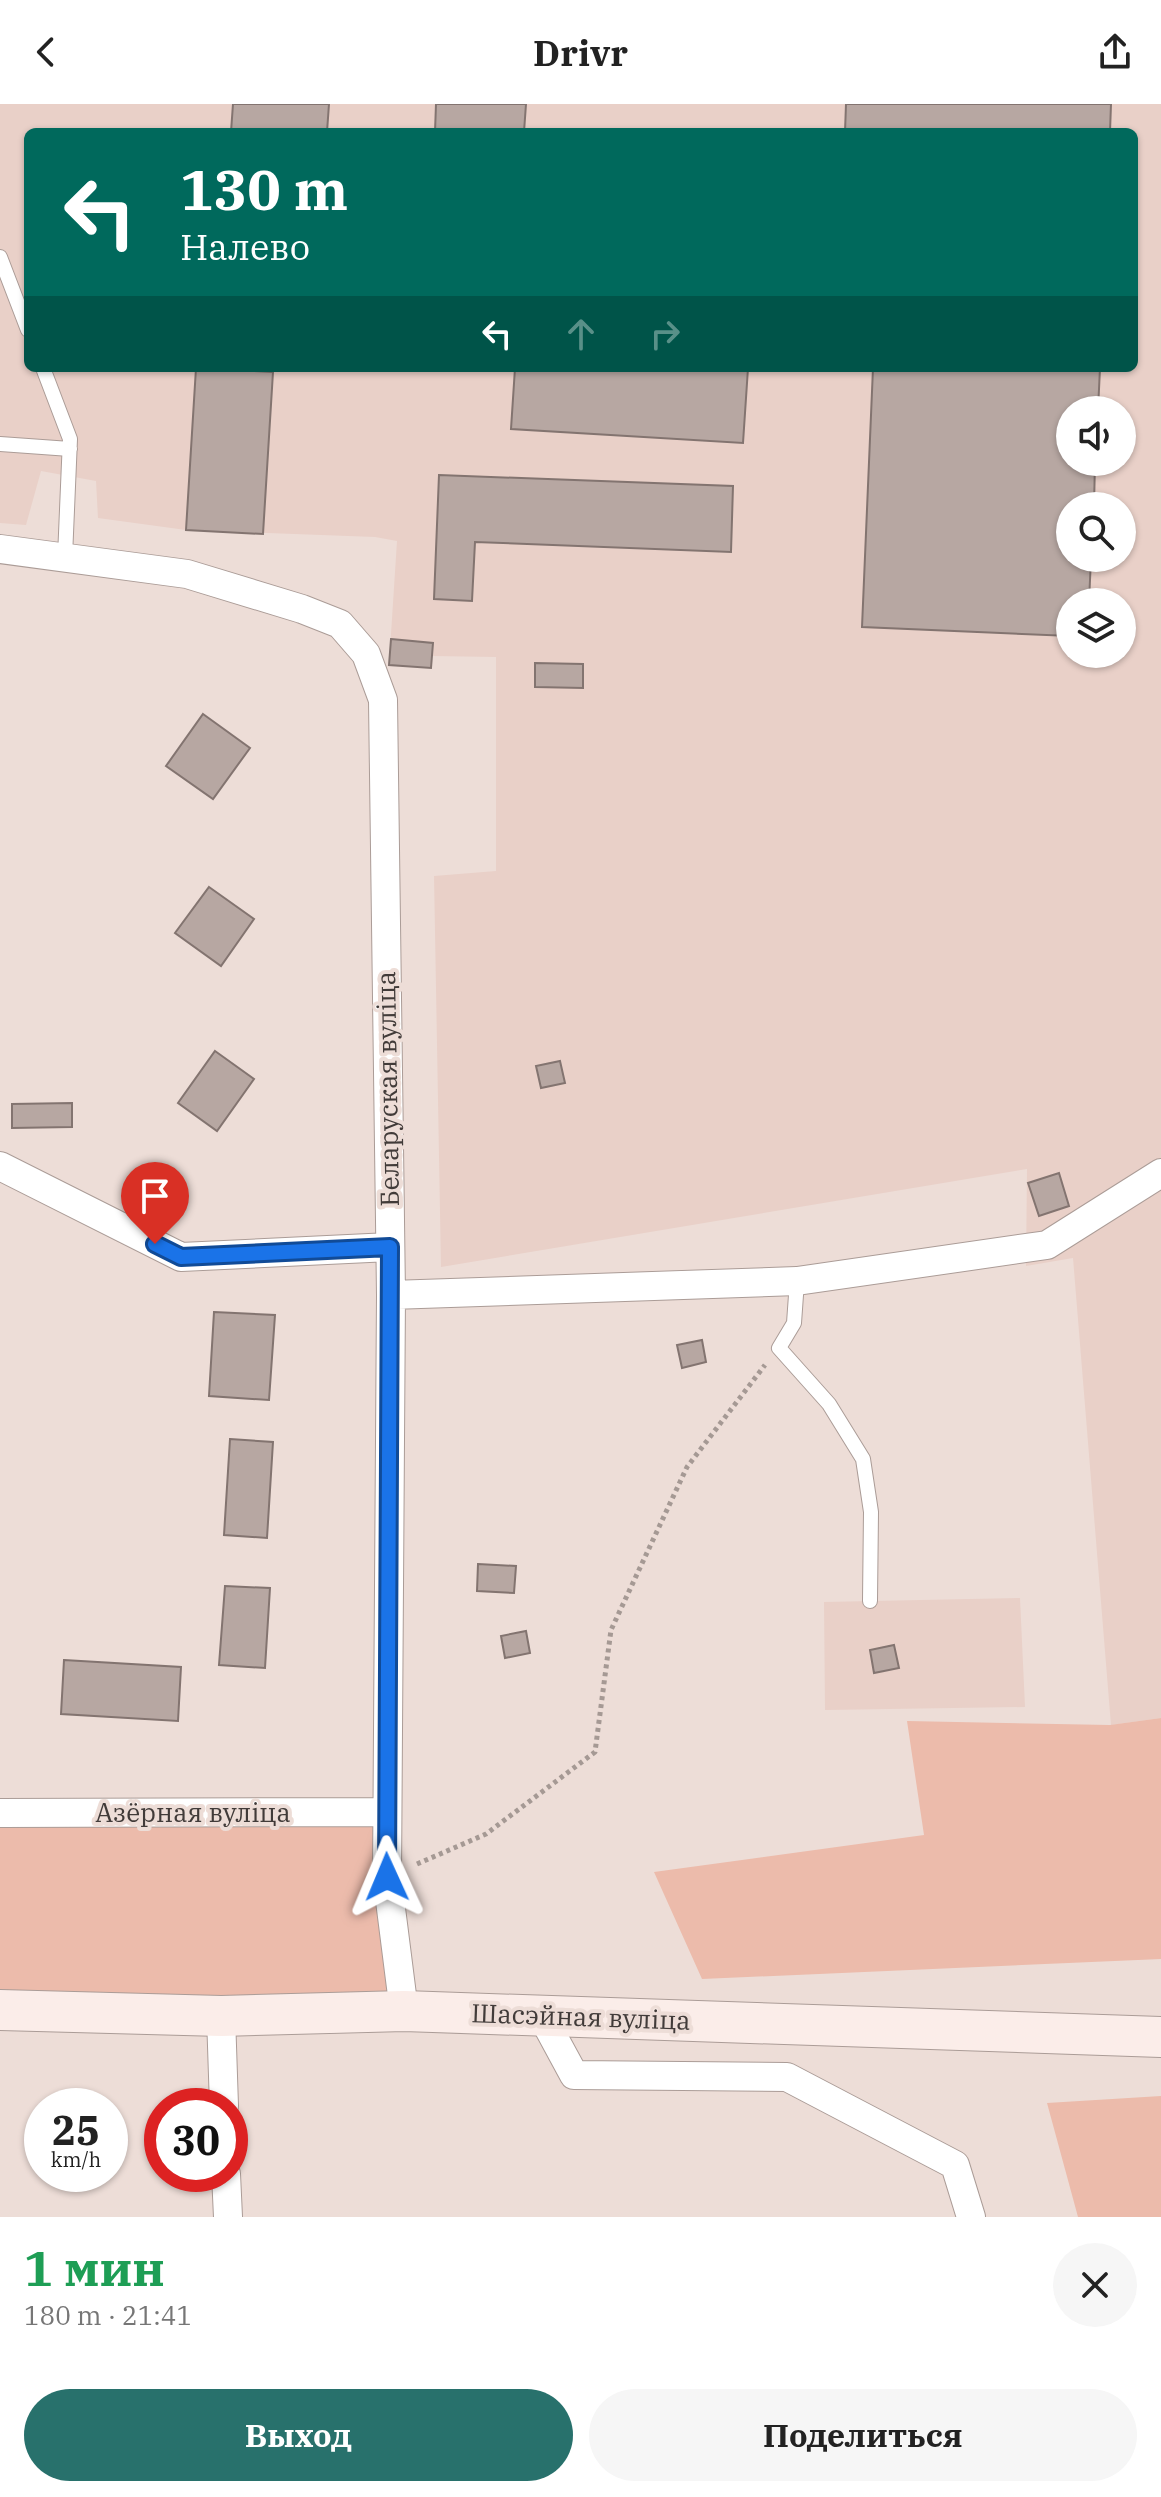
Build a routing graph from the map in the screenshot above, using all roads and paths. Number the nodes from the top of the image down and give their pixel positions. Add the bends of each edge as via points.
1 (0, 257) edge
2 (24, 320) edge
3 (45, 372) edge
4 (0, 444) edge
5 (70, 449) junction
6 (0, 549) edge
7 (65, 557) junction
8 (0, 1166) edge
9 (1161, 1173) edge
10 (390, 1247) junction
11 (797, 1281) junction
12 (391, 1295) junction
13 (779, 1348) junction
14 (870, 1601) dead end
15 (387, 1812) junction
16 (0, 1813) edge
17 (387, 1877) junction
18 (0, 2010) edge
19 (404, 2011) junction
20 (221, 2016) junction
21 (542, 2016) junction
22 (1161, 2037) edge
23 (223, 2088) edge
24 (227, 2192) edge
25 (228, 2217) edge
26 (971, 2217) edge

1 - 2 lane
3 - 5 lane
4 - 5 lane
5 - 7 lane
6 - 7 street, Беларуская вуліца
7 - 10 street, Беларуская вуліца via 187,574 302,609 340,624 366,654 383,700
8 - 10 street via 181,1257
9 - 11 street via 1047,1245
10 - 12 street, Беларуская вуліца
11 - 12 street
11 - 13 lane via 794,1323
12 - 15 street, Беларуская вуліца
13 - 14 lane via 829,1404 863,1459 871,1512
13 - 17 path via 687,1467 611,1630 595,1752 486,1834
15 - 16 street, Азёрная вуліца
15 - 17 street, Беларуская вуліца
17 - 19 street, Беларуская вуліца
18 - 20 main road, Шасэйная вуліца
19 - 20 main road, Шасэйная вуліца
19 - 21 main road, Шасэйная вуліца
20 - 23 street
21 - 22 main road, Шасэйная вуліца
21 - 26 street via 574,2075 787,2077 955,2165
24 - 25 street

